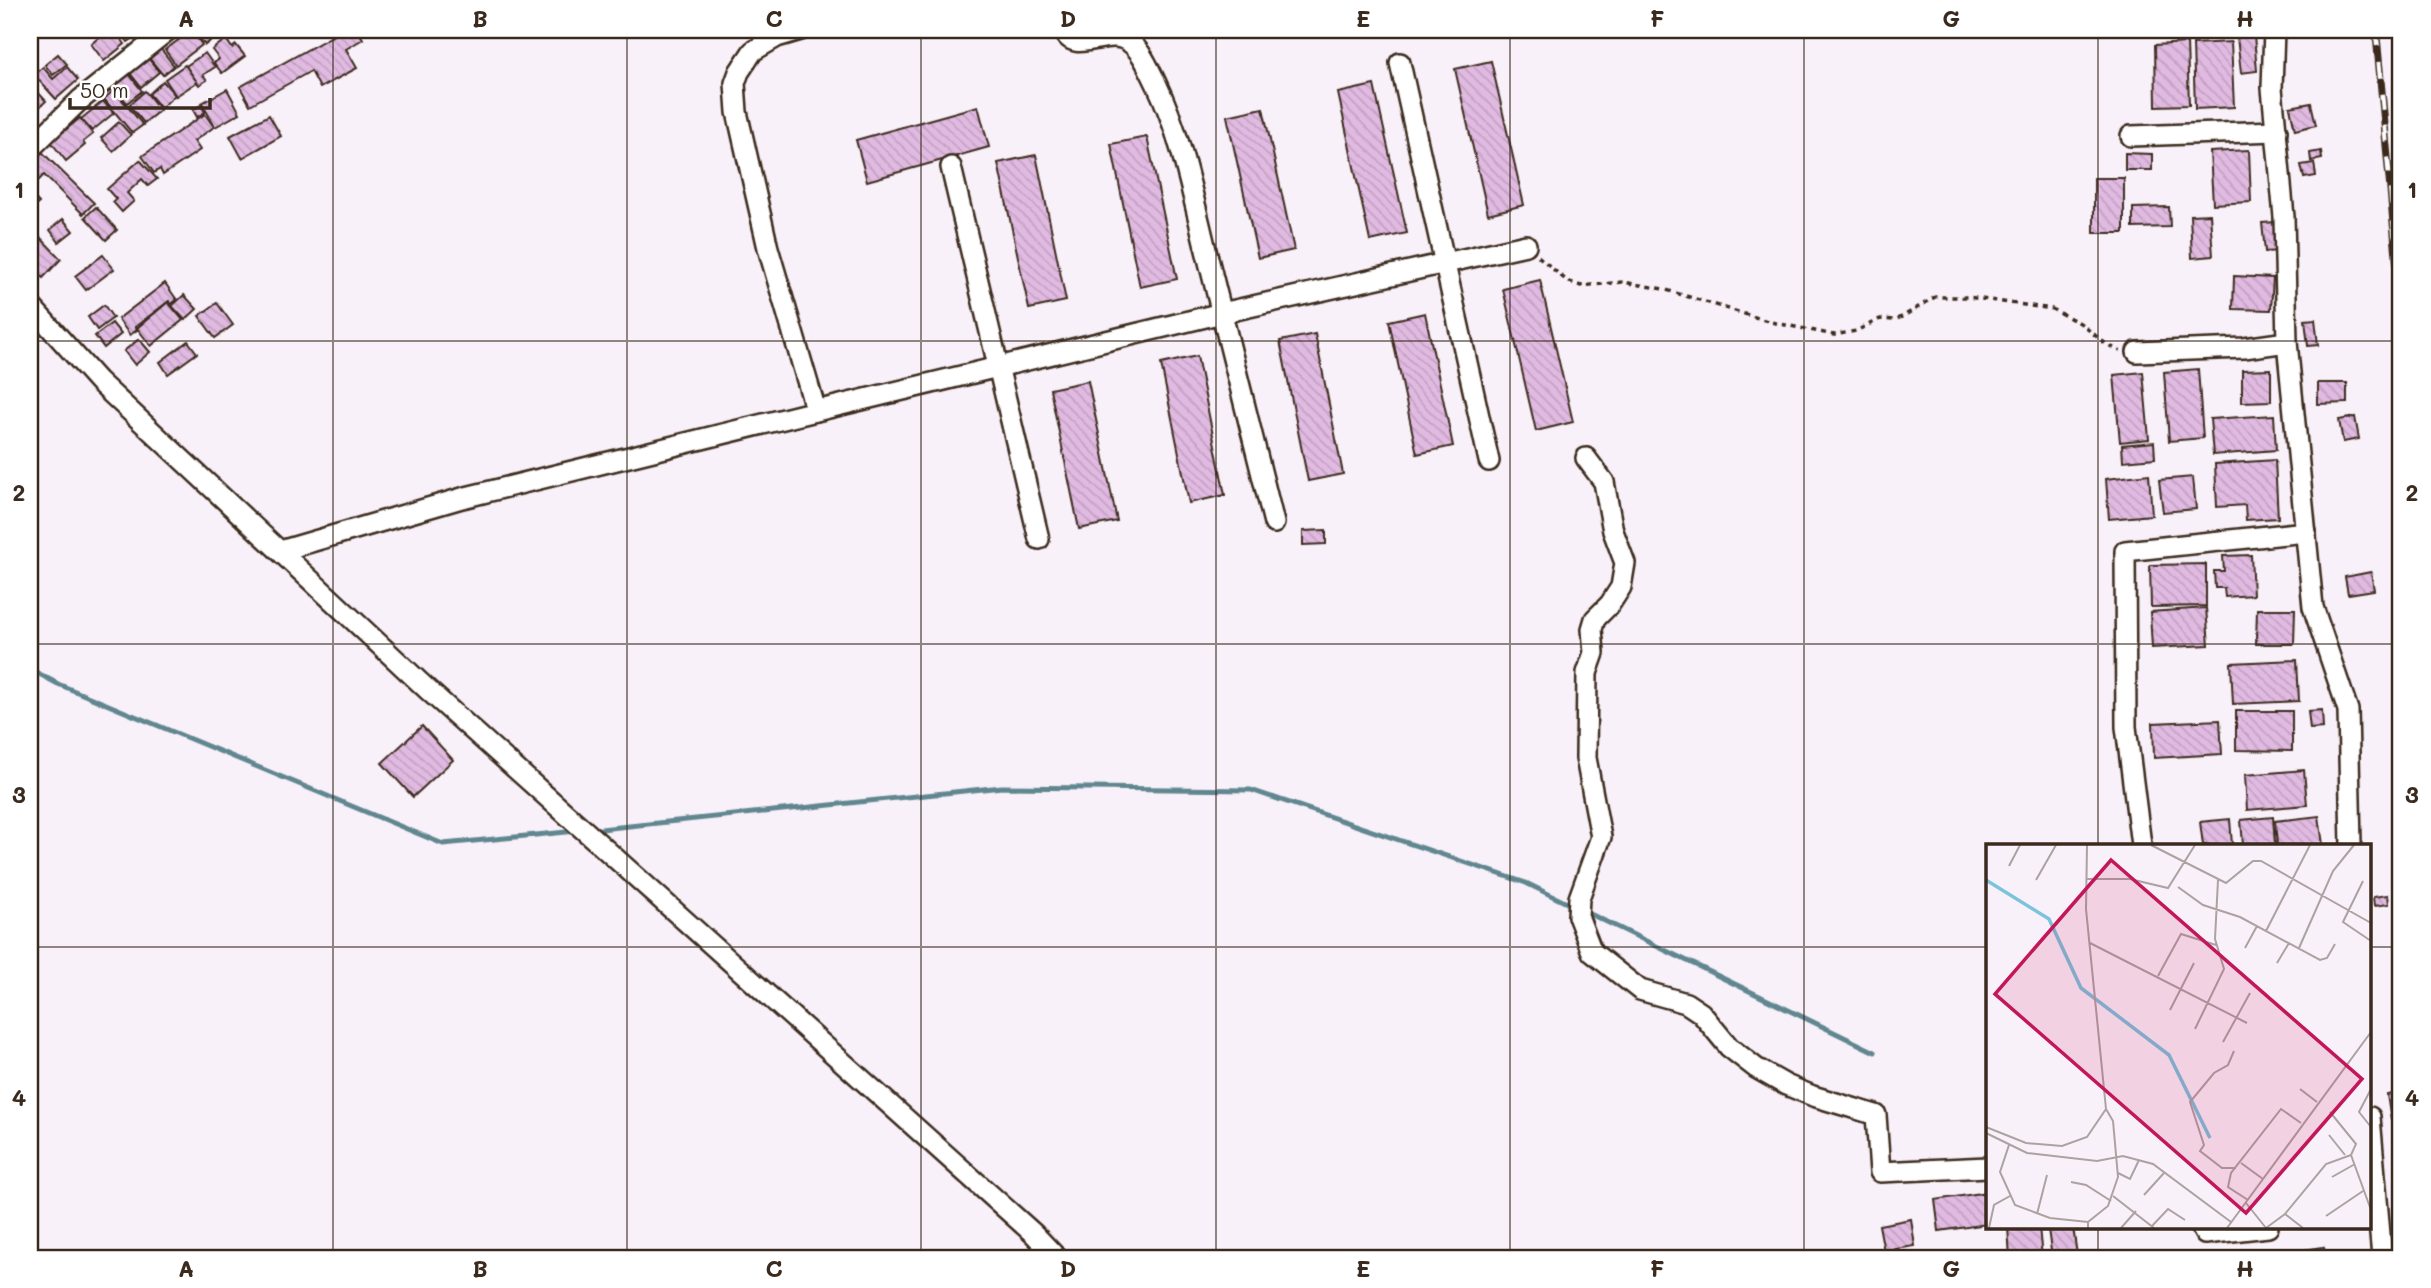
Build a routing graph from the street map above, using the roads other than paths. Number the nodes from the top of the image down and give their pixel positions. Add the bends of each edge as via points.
1 (168, 30) edge
2 (801, 30) edge
3 (1064, 30) edge
4 (2274, 30) edge
5 (1400, 63) dead end
6 (2277, 131) junction
7 (2131, 136) dead end
8 (30, 149) edge
9 (951, 167) dead end
10 (1526, 245) road end
11 (1446, 263) junction
12 (30, 305) edge
13 (1222, 313) junction
14 (2287, 342) junction
15 (2137, 352) road end
16 (998, 368) junction
17 (816, 411) junction
18 (1586, 458) dead end
19 (1489, 461) dead end
20 (1274, 523) dead end
21 (2306, 531) junction
22 (1039, 539) dead end
23 (280, 551) junction
24 (2141, 844) edge
25 (2351, 844) edge
26 (2372, 1166) edge
27 (1986, 1167) edge
28 (2374, 1214) edge
29 (2202, 1228) edge
30 (2259, 1228) edge
31 (2391, 1239) edge
32 (1057, 1258) edge
33 (2382, 1258) edge

1 - 8 street via 79,100
2 - 17 street via 753,51 735,83 737,112 768,248
3 - 13 street via 1072,41 1081,43 1120,37 1142,56 1174,124
4 - 6 street via 2272,88
5 - 11 street
6 - 7 street
6 - 14 street
9 - 16 street
10 - 11 street
11 - 13 street
11 - 19 street
12 - 23 street via 98,381
13 - 16 street
13 - 20 street
14 - 15 street
14 - 21 street
16 - 17 street
16 - 22 street
17 - 23 street via 462,498
18 - 27 street via 1604,482 1613,531 1625,563 1621,587 1595,619 1594,653 1587,673 1586,758 1601,837 1579,898 1578,916 1592,952 1640,990 1686,1003 1701,1013 1729,1047 1756,1068 1813,1096 1876,1115 1880,1172
21 - 24 street via 2125,551 2126,727
21 - 25 street via 2313,607 2348,709
23 - 32 street
26 - 28 street
28 - 31 street
29 - 30 street via 2205,1234
31 - 33 street

